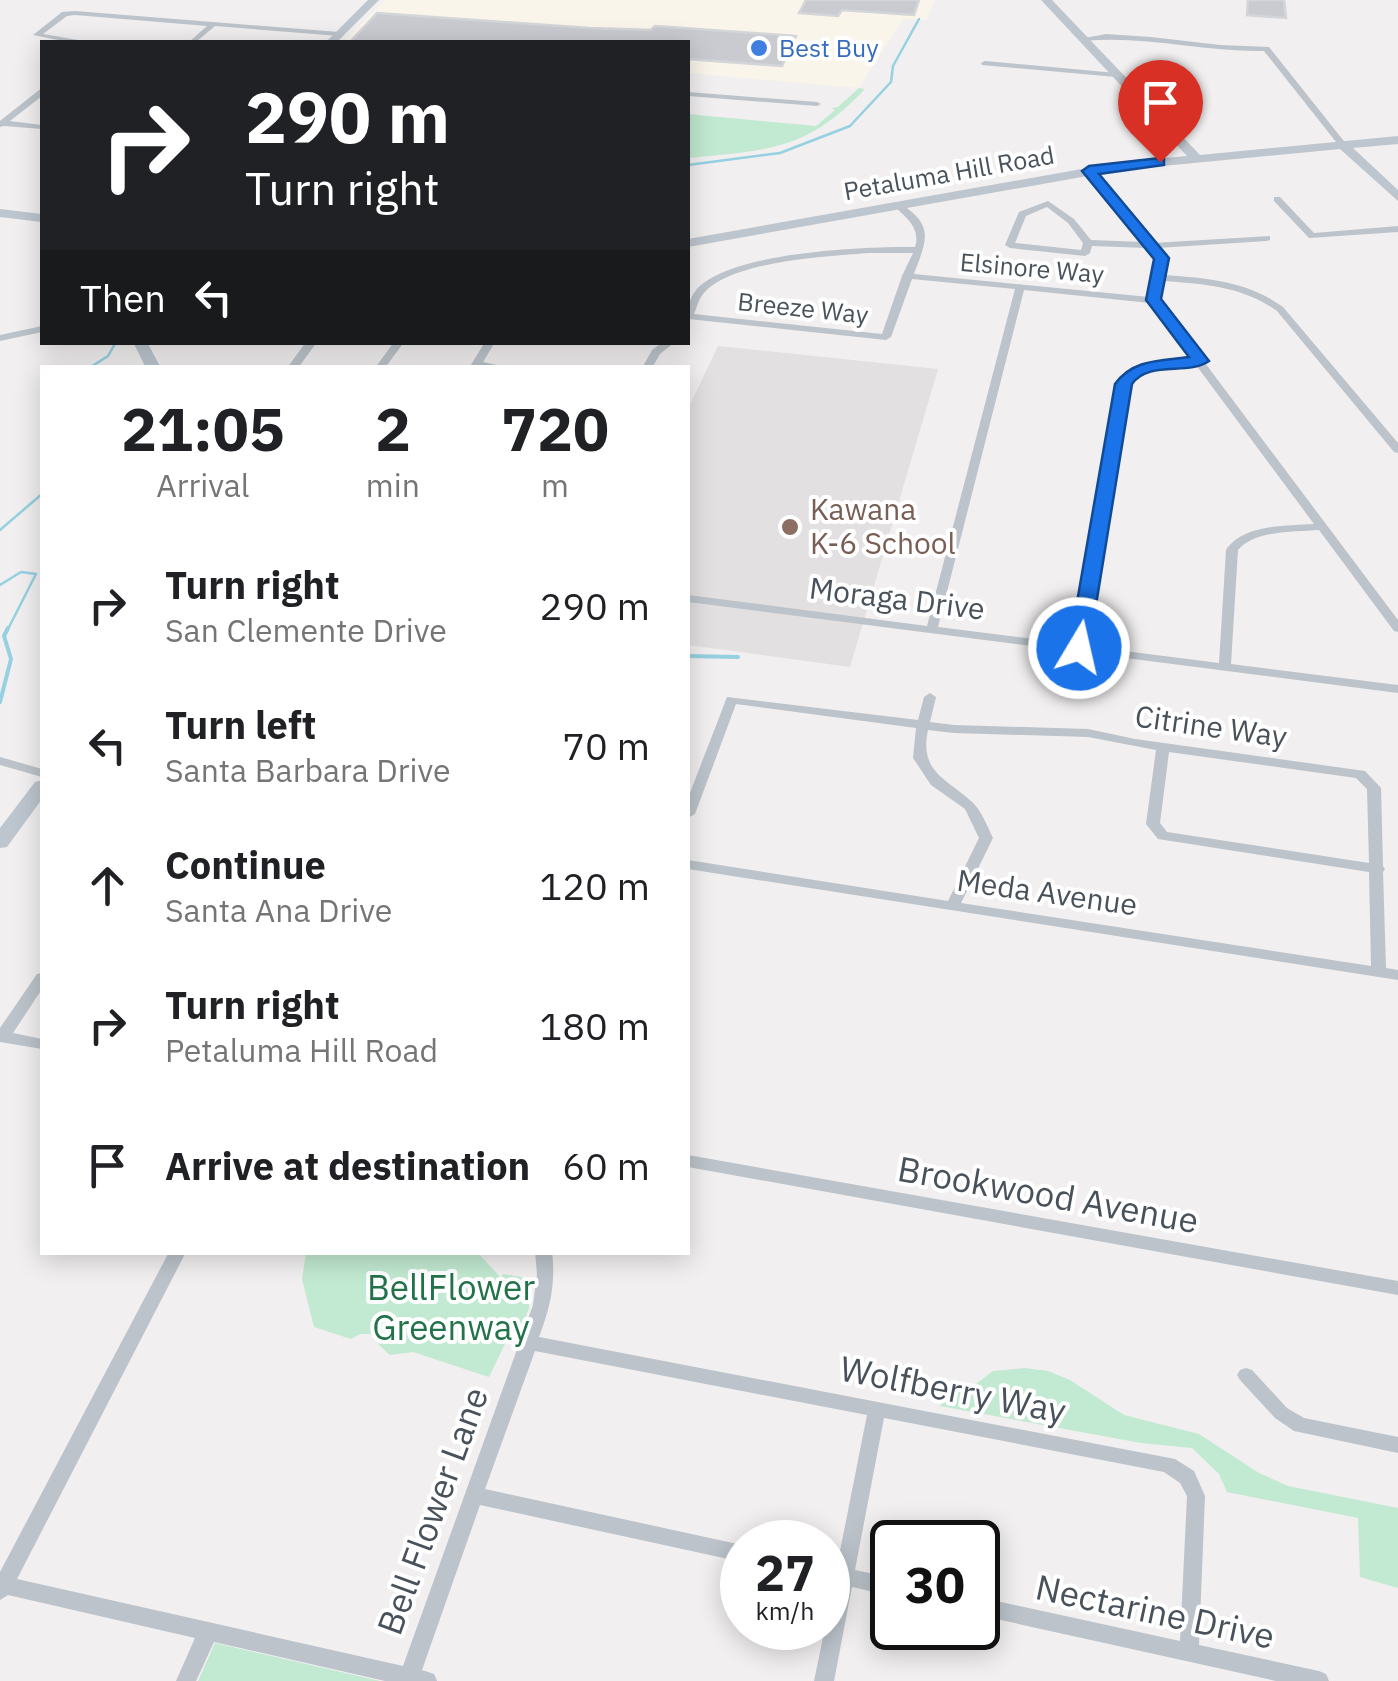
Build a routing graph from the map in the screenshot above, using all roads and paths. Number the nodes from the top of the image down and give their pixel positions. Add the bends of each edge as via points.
1 (374, 0) edge
2 (1046, 0) edge
3 (213, 24) junction
4 (335, 38) edge
5 (1083, 39) junction
6 (66, 40) edge
7 (194, 40) edge
8 (986, 64) dead end
9 (1116, 74) junction
10 (40, 94) edge
11 (690, 94) edge
12 (817, 104) dead end
13 (40, 116) edge
14 (1, 124) edge
15 (29, 125) junction
16 (40, 126) edge
17 (1398, 140) edge
18 (1343, 144) junction
19 (1196, 159) junction
20 (1089, 171) junction
21 (1398, 197) edge
22 (1277, 199) dead end
23 (898, 205) junction
24 (0, 214) edge
25 (40, 218) edge
26 (1398, 229) edge
27 (1267, 238) dead end
28 (690, 243) edge
29 (1088, 243) junction
30 (1150, 244) junction
31 (917, 250) junction
32 (908, 276) junction
33 (1159, 278) junction
34 (1020, 287) junction
35 (1154, 300) junction
36 (690, 312) edge
37 (690, 316) edge
38 (40, 329) edge
39 (0, 338) edge
40 (310, 345) edge
41 (666, 345) edge
42 (1201, 361) junction
43 (294, 365) edge
44 (649, 365) edge
45 (1398, 450) edge
46 (1323, 526) junction
47 (690, 598) edge
48 (932, 628) junction
49 (1398, 628) edge
50 (1079, 648) junction
51 (1224, 667) junction
52 (1398, 689) edge
53 (930, 697) dead end
54 (922, 724) junction
55 (1163, 747) junction
56 (0, 762) edge
57 (40, 772) edge
58 (40, 789) edge
59 (690, 809) edge
60 (0, 842) edge
61 (690, 865) edge
62 (1378, 870) junction
63 (953, 907) junction
64 (1379, 972) junction
65 (1398, 975) edge
66 (40, 981) edge
67 (1, 1037) edge
68 (40, 1044) edge
69 (690, 1161) edge
70 (176, 1255) edge
71 (544, 1255) edge
72 (1398, 1288) edge
73 (528, 1342) junction
74 (1246, 1376) dead end
75 (876, 1409) junction
76 (1398, 1445) edge
77 (473, 1495) junction
78 (849, 1520) edge
79 (720, 1549) edge
80 (1, 1587) edge
81 (1000, 1611) edge
82 (208, 1632) junction
83 (828, 1650) edge
84 (1190, 1652) junction
85 (418, 1679) edge
86 (186, 1681) edge
87 (824, 1681) edge
88 (1319, 1681) edge

1 - 4 main road
2 - 5 main road
3 - 4 street
3 - 6 street via 74,13 36,35
3 - 7 street
5 - 9 main road
5 - 18 street via 1122,36 1266,49
8 - 9 street
9 - 19 main road
10 - 14 street
11 - 12 street
13 - 15 street
14 - 15 street
15 - 16 street
17 - 18 main road, Petaluma Hill Road
18 - 19 main road, Petaluma Hill Road
18 - 21 main road
19 - 20 main road, Petaluma Hill Road
20 - 23 main road, Petaluma Hill Road
20 - 30 street
22 - 26 street via 1312,236
23 - 28 main road, Petaluma Hill Road
23 - 31 street via 922,232
24 - 25 main road
27 - 30 street
29 - 29 street via 1048,204 1022,214 1010,246 1085,253
29 - 30 street
30 - 33 street via 1162,258
31 - 32 street, Breeze Way
31 - 36 street via 866,248 717,279 703,288
32 - 34 street, Elsinore Way
32 - 37 street, Breeze Way via 886,337
33 - 35 street
33 - 45 street via 1222,283 1264,296
34 - 35 street, Elsinore Way
34 - 48 street
35 - 42 street
38 - 39 street
40 - 43 street
41 - 44 street
42 - 46 street
42 - 50 street via 1147,367 1124,384
46 - 49 street
46 - 51 street via 1237,542
47 - 48 street, Moraga Drive
48 - 50 street, Moraga Drive
50 - 51 street, Moraga Drive
51 - 52 street, Moraga Drive
53 - 54 street
54 - 55 street, Citrine Way via 1088,733
54 - 59 street, Citrine Way via 731,700
54 - 63 street via 920,758 936,782 970,807 986,838
55 - 62 street, Citrine Way via 1360,774 1374,788
55 - 62 street via 1152,824 1164,836
56 - 57 street
58 - 60 main road
61 - 63 street, Meda Avenue
62 - 64 street, Citrine Way
63 - 64 street, Meda Avenue
64 - 65 street, Meda Avenue
66 - 67 street
67 - 68 street
69 - 72 street, Brookwood Avenue
70 - 80 street
71 - 73 street, Bell Flower Lane via 542,1305
73 - 75 street, Wolfberry Way
73 - 77 street, Bell Flower Lane
74 - 76 street via 1300,1425
75 - 78 street
75 - 84 street, Wolfberry Way via 1168,1465 1187,1477 1196,1496
77 - 79 street
77 - 85 street, Bell Flower Lane
80 - 82 street
81 - 84 street, Nectarine Drive
82 - 85 street
82 - 86 street
83 - 87 street
84 - 88 street, Nectarine Drive

